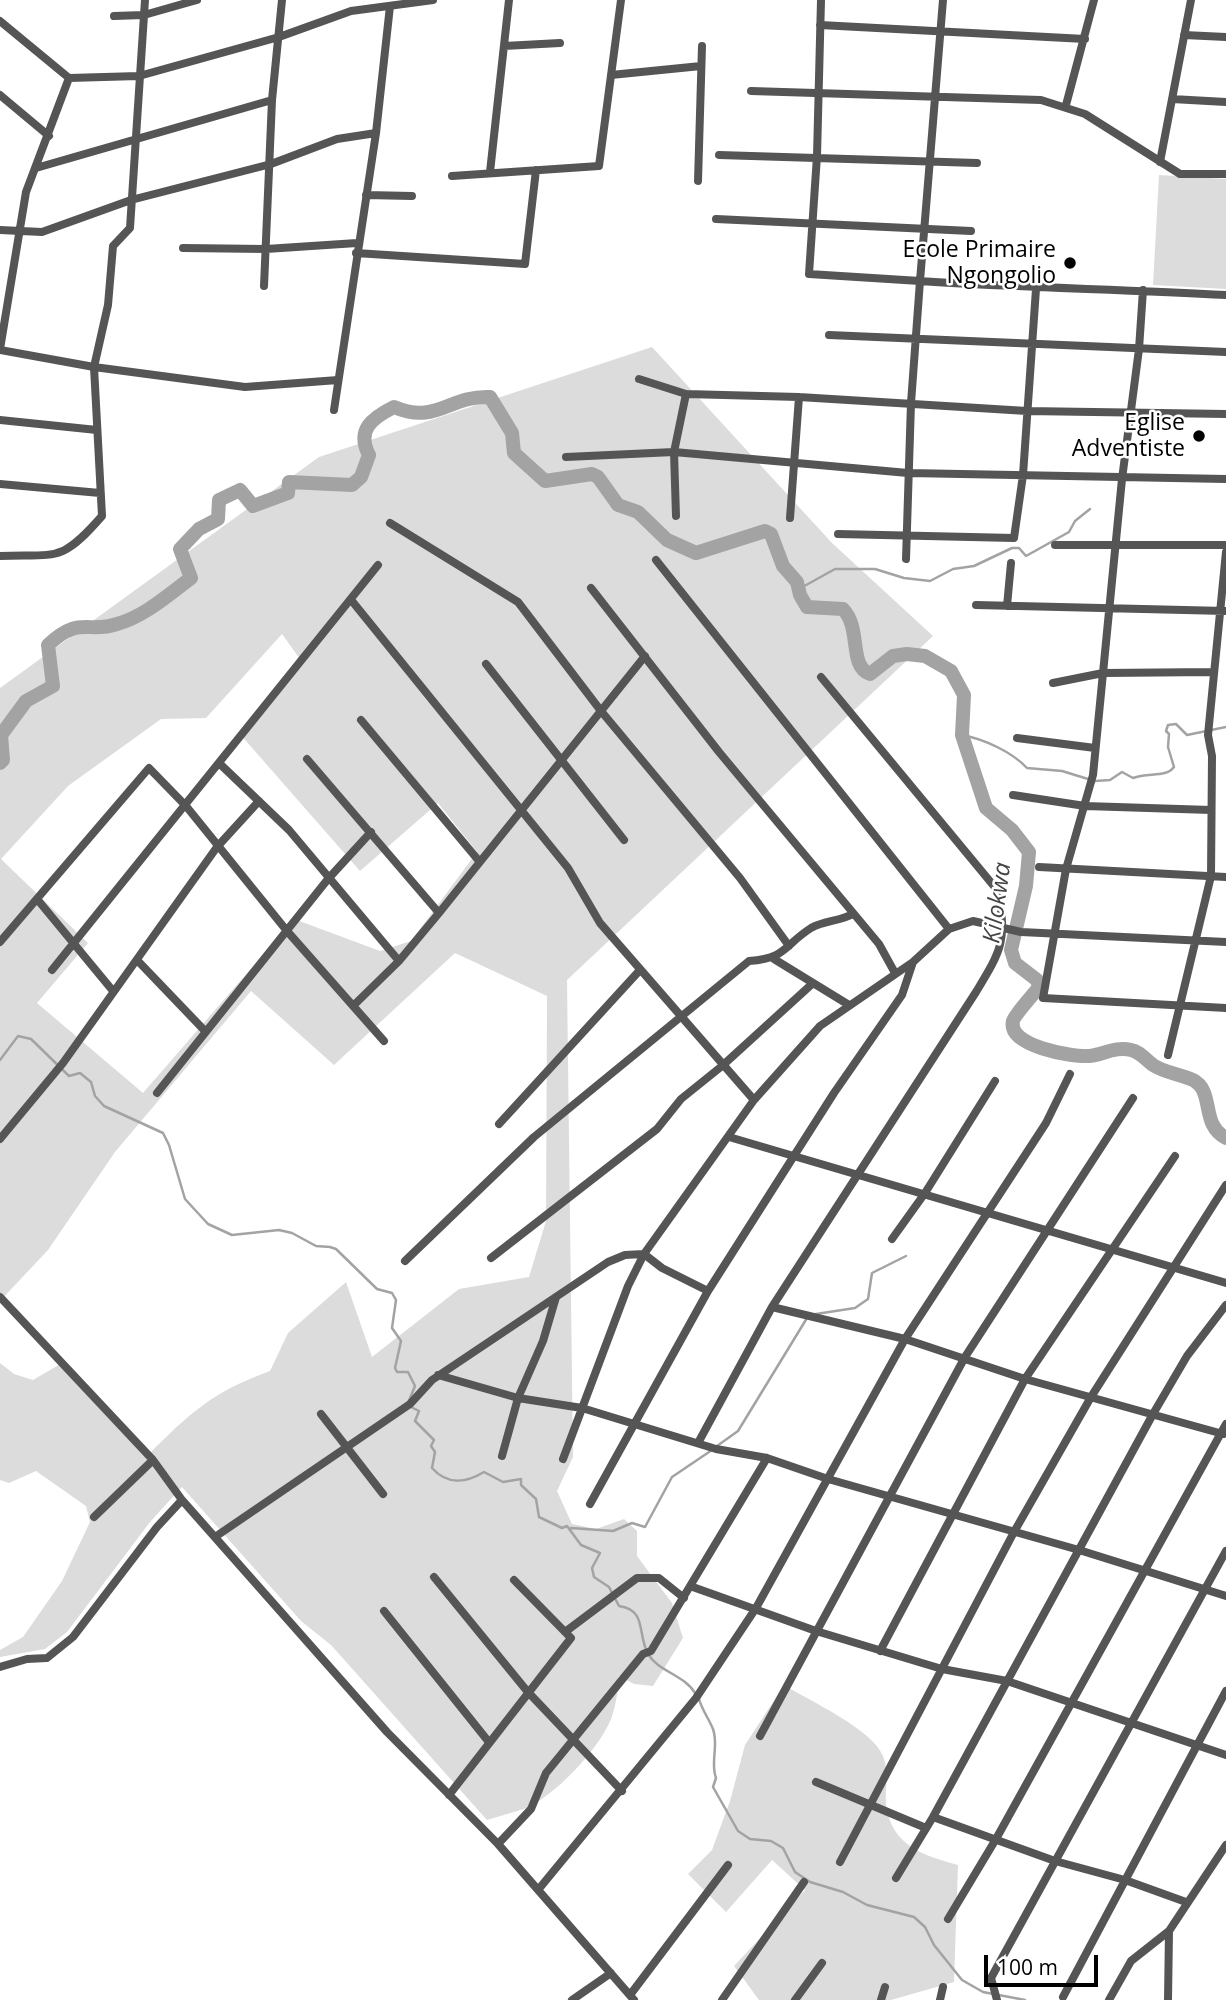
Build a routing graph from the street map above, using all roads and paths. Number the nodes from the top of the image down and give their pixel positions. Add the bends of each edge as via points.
1 (145, 0) edge
2 (197, 0) edge
3 (282, 0) edge
4 (433, 0) edge
5 (509, 0) edge
6 (621, 0) edge
7 (821, 0) edge
8 (943, 0) edge
9 (1094, 0) edge
10 (1191, 0) edge
11 (390, 6) junction
12 (144, 15) junction
13 (114, 16) dead end
14 (0, 21) edge
15 (820, 24) junction
16 (941, 32) junction
17 (1184, 35) junction
18 (279, 37) junction
19 (1226, 37) edge
20 (1084, 39) junction
21 (560, 43) dead end
22 (504, 46) junction
23 (702, 46) dead end
24 (701, 66) junction
25 (611, 75) junction
26 (139, 76) junction
27 (69, 78) junction
28 (817, 90) junction
29 (751, 91) dead end
30 (0, 94) edge
31 (936, 94) junction
32 (1172, 99) junction
33 (272, 100) junction
34 (1226, 102) edge
35 (1066, 106) junction
36 (376, 133) junction
37 (49, 136) junction
38 (136, 139) junction
39 (719, 155) dead end
40 (817, 156) junction
41 (929, 160) junction
42 (1160, 162) junction
43 (977, 163) dead end
44 (271, 164) junction
45 (36, 168) junction
46 (536, 170) junction
47 (490, 172) junction
48 (1226, 174) edge
49 (452, 176) dead end
50 (698, 181) dead end
51 (366, 195) junction
52 (412, 196) dead end
53 (131, 200) junction
54 (716, 219) dead end
55 (812, 223) junction
56 (925, 228) junction
57 (0, 230) edge
58 (21, 230) junction
59 (971, 232) dead end
60 (357, 243) junction
61 (183, 248) dead end
62 (266, 249) junction
63 (356, 253) junction
64 (920, 281) junction
65 (264, 286) dead end
66 (1036, 289) junction
67 (1143, 290) junction
68 (1226, 295) edge
69 (4, 301) edge
70 (829, 335) dead end
71 (917, 340) junction
72 (1031, 344) junction
73 (1139, 349) junction
74 (0, 350) edge
75 (1226, 352) edge
76 (94, 367) junction
77 (639, 379) dead end
78 (338, 380) junction
79 (686, 394) junction
80 (799, 397) junction
81 (911, 403) junction
82 (334, 410) dead end
83 (1027, 411) junction
84 (1132, 414) junction
85 (1226, 414) edge
86 (0, 420) edge
87 (97, 430) junction
88 (674, 452) junction
89 (566, 457) dead end
90 (793, 461) junction
91 (908, 473) junction
92 (1023, 475) junction
93 (1122, 479) junction
94 (1226, 479) edge
95 (0, 484) edge
96 (100, 493) junction
97 (676, 516) dead end
98 (790, 518) dead end
99 (390, 523) dead end
100 (838, 534) dead end
101 (906, 535) junction
102 (1055, 545) dead end
103 (1226, 545) edge
104 (1116, 546) junction
105 (1226, 552) edge
106 (0, 556) edge
107 (906, 559) dead end
108 (656, 560) dead end
109 (1011, 563) dead end
110 (378, 565) dead end
111 (591, 588) dead end
112 (352, 601) junction
113 (976, 605) dead end
114 (1007, 606) junction
115 (1110, 609) junction
116 (1223, 610) edge
117 (645, 656) junction
118 (486, 664) dead end
119 (1213, 672) junction
120 (1103, 673) junction
121 (821, 677) dead end
122 (1053, 683) dead end
123 (601, 711) junction
124 (361, 720) dead end
125 (1017, 738) dead end
126 (1096, 748) junction
127 (307, 759) dead end
128 (562, 759) junction
129 (220, 764) junction
130 (1013, 795) dead end
131 (259, 801) junction
132 (186, 806) junction
133 (1085, 806) junction
134 (1211, 810) junction
135 (520, 811) junction
136 (371, 832) junction
137 (625, 839) dead end
138 (217, 847) junction
139 (479, 861) junction
140 (1039, 867) dead end
141 (1066, 869) junction
142 (1211, 876) junction
143 (1226, 877) edge
144 (328, 879) junction
145 (37, 900) junction
146 (439, 913) junction
147 (853, 914) junction
148 (949, 929) junction
149 (1012, 930) junction
150 (287, 931) junction
151 (1055, 934) junction
152 (1196, 939) junction
153 (0, 942) edge
154 (1226, 942) edge
155 (73, 943) junction
156 (789, 946) junction
157 (774, 959) junction
158 (137, 960) junction
159 (398, 961) junction
160 (913, 962) junction
161 (52, 970) dead end
162 (640, 970) junction
163 (895, 973) junction
164 (812, 984) junction
165 (113, 990) junction
166 (1182, 1004) junction
167 (849, 1005) junction
168 (353, 1006) junction
169 (1226, 1008) edge
170 (680, 1017) junction
171 (205, 1031) junction
172 (384, 1041) dead end
173 (1168, 1055) dead end
174 (723, 1066) junction
175 (1070, 1074) dead end
176 (995, 1081) dead end
177 (157, 1093) dead end
178 (1133, 1098) dead end
179 (754, 1100) junction
180 (499, 1124) dead end
181 (729, 1137) junction
182 (0, 1139) edge
183 (794, 1156) junction
184 (1175, 1156) dead end
185 (859, 1177) junction
186 (1226, 1185) edge
187 (925, 1193) junction
188 (985, 1213) junction
189 (1047, 1233) junction
190 (892, 1238) dead end
191 (1112, 1250) junction
192 (644, 1254) junction
193 (491, 1258) dead end
194 (405, 1261) dead end
195 (1173, 1269) junction
196 (1226, 1283) edge
197 (708, 1291) junction
198 (0, 1297) edge
199 (556, 1297) junction
200 (1226, 1305) edge
201 (772, 1307) junction
202 (905, 1339) junction
203 (965, 1357) junction
204 (438, 1375) junction
205 (1026, 1379) junction
206 (1091, 1397) junction
207 (518, 1398) junction
208 (582, 1408) junction
209 (321, 1414) dead end
210 (1153, 1414) junction
211 (633, 1423) junction
212 (1226, 1424) edge
213 (1223, 1434) edge
214 (698, 1443) junction
215 (347, 1447) junction
216 (502, 1456) dead end
217 (767, 1458) junction
218 (563, 1459) dead end
219 (153, 1460) junction
220 (828, 1479) junction
221 (383, 1493) dead end
222 (889, 1496) junction
223 (182, 1500) junction
224 (590, 1504) dead end
225 (953, 1515) junction
226 (94, 1517) dead end
227 (1014, 1532) junction
228 (215, 1537) junction
229 (1079, 1550) junction
230 (1226, 1551) edge
231 (1144, 1569) junction
232 (434, 1577) dead end
233 (514, 1580) dead end
234 (690, 1586) junction
235 (1205, 1589) junction
236 (1226, 1596) edge
237 (684, 1598) junction
238 (756, 1608) junction
239 (384, 1611) dead end
240 (816, 1631) junction
241 (565, 1632) junction
242 (880, 1651) junction
243 (0, 1667) edge
244 (942, 1669) junction
245 (1007, 1681) junction
246 (1226, 1690) edge
247 (527, 1691) junction
248 (1071, 1701) junction
249 (1132, 1724) junction
250 (760, 1737) dead end
251 (574, 1739) junction
252 (488, 1741) junction
253 (1197, 1746) junction
254 (1226, 1755) edge
255 (816, 1783) dead end
256 (622, 1791) junction
257 (449, 1795) junction
258 (871, 1805) junction
259 (933, 1817) junction
260 (926, 1828) junction
261 (996, 1839) junction
262 (498, 1844) junction
263 (1226, 1844) edge
264 (1055, 1861) junction
265 (839, 1862) dead end
266 (728, 1865) dead end
267 (896, 1878) dead end
268 (1125, 1880) junction
269 (804, 1882) dead end
270 (538, 1890) junction
271 (1186, 1902) junction
272 (948, 1919) dead end
273 (1169, 1931) junction
274 (822, 1963) dead end
275 (611, 1973) junction
276 (885, 1987) dead end
277 (943, 1987) dead end
278 (996, 1996) edge
279 (1063, 1997) dead end
280 (632, 1998) edge
281 (572, 2000) edge
282 (722, 2000) edge
283 (794, 2000) edge
284 (881, 2000) edge
285 (940, 2000) edge
286 (1109, 2000) edge
287 (1168, 2000) edge

1 - 12 street
2 - 12 street
3 - 18 street
4 - 11 street
5 - 22 street
6 - 25 street
7 - 15 street
8 - 16 street
9 - 20 street
10 - 17 street
11 - 18 street via 351,11
11 - 36 street
12 - 13 street
12 - 26 street
14 - 27 street
15 - 16 street
15 - 28 street
16 - 20 street
16 - 31 street
17 - 19 street
17 - 32 street
18 - 26 street
18 - 33 street
20 - 35 street
21 - 22 street
22 - 47 street
23 - 24 street
24 - 25 street
24 - 50 street
25 - 46 street via 599,166
26 - 27 street
26 - 38 street
27 - 37 street
28 - 29 street
28 - 31 street
28 - 40 street
30 - 37 street
31 - 35 street via 1041,100
31 - 41 street
32 - 34 street
32 - 42 street
33 - 38 street
33 - 44 street
35 - 42 street
36 - 44 street via 337,139
36 - 51 street
37 - 45 street
38 - 45 street
38 - 53 street
39 - 40 street
40 - 41 street
40 - 55 street
41 - 43 street
41 - 56 street
42 - 48 street via 1180,174
44 - 53 street
44 - 62 street
45 - 58 street via 26,192
46 - 47 street
46 - 63 street via 525,264
47 - 49 street
51 - 52 street
51 - 60 street
53 - 58 street via 42,232
53 - 76 street via 130,228 113,246 108,305
54 - 55 street
55 - 56 street
55 - 64 street via 809,274
56 - 59 street
56 - 64 street
57 - 58 street
58 - 69 street
60 - 62 street
60 - 63 street
61 - 62 street
62 - 65 street
63 - 78 street
64 - 66 street
64 - 71 street
66 - 67 street
66 - 72 street
67 - 68 street
67 - 73 street
69 - 74 street
70 - 71 street
71 - 72 street
71 - 81 street
72 - 73 street
72 - 83 street
73 - 75 street
73 - 84 street
74 - 76 street
76 - 78 street via 245,387
76 - 87 street
77 - 79 street
78 - 82 street
79 - 80 street
79 - 88 street
80 - 81 street
80 - 90 street
81 - 83 street
81 - 91 street
83 - 84 street
83 - 92 street
84 - 85 street
84 - 93 street
86 - 87 street
87 - 96 street
88 - 89 street
88 - 90 street
88 - 97 street
90 - 91 street
90 - 98 street
91 - 92 street
91 - 101 street
92 - 93 street
92 - 101 street via 1014,538
93 - 94 street
93 - 104 street
95 - 96 street
96 - 106 street via 102,516 63,554
99 - 123 street via 518,603
100 - 101 street
101 - 107 street
102 - 104 street
103 - 104 street
104 - 115 street
105 - 116 street
108 - 148 street
109 - 114 street
110 - 112 street
111 - 117 street
112 - 129 street
112 - 135 street
113 - 114 street
114 - 115 street
115 - 116 street
115 - 120 street
116 - 119 street
117 - 123 street
117 - 147 street
118 - 128 street
119 - 120 street
119 - 134 street via 1208,732
120 - 122 street
120 - 126 street
121 - 149 street via 998,891
123 - 128 street
123 - 156 street via 740,878
124 - 139 street
125 - 126 street
126 - 133 street
127 - 136 street
128 - 135 street
128 - 137 street
129 - 131 street
129 - 132 street
130 - 133 street
131 - 138 street
131 - 144 street
132 - 138 street
132 - 145 street via 149,768
132 - 155 street
133 - 134 street
133 - 141 street
134 - 142 street
135 - 139 street
135 - 162 street via 568,868 600,923
136 - 144 street
136 - 146 street
138 - 150 street
138 - 158 street
139 - 146 street
140 - 141 street
141 - 142 street
141 - 151 street
142 - 143 street
142 - 152 street
144 - 150 street
144 - 159 street
145 - 153 street
145 - 155 street
146 - 159 street
147 - 156 street via 813,927
147 - 163 street via 880,944
148 - 149 street via 973,921
148 - 160 street
149 - 151 street
149 - 185 street
150 - 168 street
150 - 171 street
151 - 152 street
151 - 166 street via 1043,998
152 - 154 street
152 - 166 street
155 - 161 street
155 - 165 street
156 - 157 street
157 - 164 street
157 - 170 street via 749,961
158 - 165 street
158 - 171 street
159 - 168 street
160 - 163 street
160 - 183 street via 902,995
162 - 170 street
162 - 180 street
163 - 167 street
164 - 167 street
164 - 174 street
165 - 182 street via 61,1065
166 - 169 street
166 - 173 street
167 - 179 street via 820,1026
168 - 172 street
170 - 174 street
170 - 194 street via 534,1137
171 - 177 street
174 - 179 street
174 - 193 street via 681,1099 657,1129
175 - 188 street via 1046,1122
176 - 187 street
178 - 189 street
179 - 181 street
181 - 183 street
181 - 192 street
183 - 185 street
183 - 197 street
184 - 191 street
185 - 187 street
185 - 201 street
186 - 195 street
187 - 188 street
187 - 190 street
188 - 189 street
188 - 202 street
189 - 191 street
189 - 203 street
191 - 195 street
191 - 205 street
192 - 197 street
192 - 199 street via 608,1262
192 - 208 street
195 - 196 street
195 - 206 street
197 - 211 street
198 - 219 street
199 - 204 street
199 - 207 street
200 - 210 street via 1187,1356
201 - 202 street
201 - 214 street
202 - 203 street
202 - 220 street
203 - 205 street
203 - 222 street
204 - 207 street
204 - 215 street via 408,1405
205 - 206 street
205 - 225 street
206 - 210 street
206 - 227 street
207 - 208 street
207 - 216 street
208 - 211 street
208 - 218 street
209 - 215 street
210 - 213 street
210 - 229 street
211 - 214 street
211 - 224 street
212 - 213 street
213 - 231 street
214 - 217 street
215 - 221 street
215 - 228 street
217 - 220 street
217 - 234 street
219 - 223 street
219 - 226 street
220 - 222 street
220 - 238 street
222 - 225 street
222 - 240 street
223 - 228 street
223 - 243 street via 74,1637 53,1655
225 - 227 street
225 - 242 street
227 - 229 street
227 - 244 street
228 - 257 street via 387,1732
229 - 231 street
229 - 245 street
230 - 235 street
231 - 235 street
231 - 248 street
232 - 247 street
233 - 241 street
234 - 237 street
234 - 238 street
235 - 236 street
235 - 249 street
237 - 241 street via 659,1578 637,1578
237 - 251 street via 647,1653
238 - 240 street
238 - 256 street via 697,1696
239 - 252 street
240 - 242 street
240 - 250 street
241 - 247 street via 571,1638
242 - 244 street
244 - 245 street
244 - 258 street
245 - 248 street
245 - 259 street
246 - 253 street
247 - 251 street
247 - 252 street
248 - 249 street
248 - 261 street
249 - 253 street
249 - 264 street
251 - 256 street
251 - 262 street via 546,1773 531,1809
252 - 257 street
253 - 254 street
253 - 268 street
255 - 258 street
256 - 270 street
257 - 262 street
258 - 260 street
258 - 265 street
259 - 260 street
259 - 261 street
260 - 267 street
261 - 264 street
261 - 272 street
262 - 270 street
263 - 271 street
264 - 268 street
264 - 278 street via 991,1978
266 - 280 street
268 - 271 street
268 - 279 street
269 - 282 street
270 - 275 street
271 - 273 street
273 - 286 street via 1131,1961
273 - 287 street
274 - 283 street
275 - 280 street
275 - 281 street
276 - 284 street
277 - 285 street

